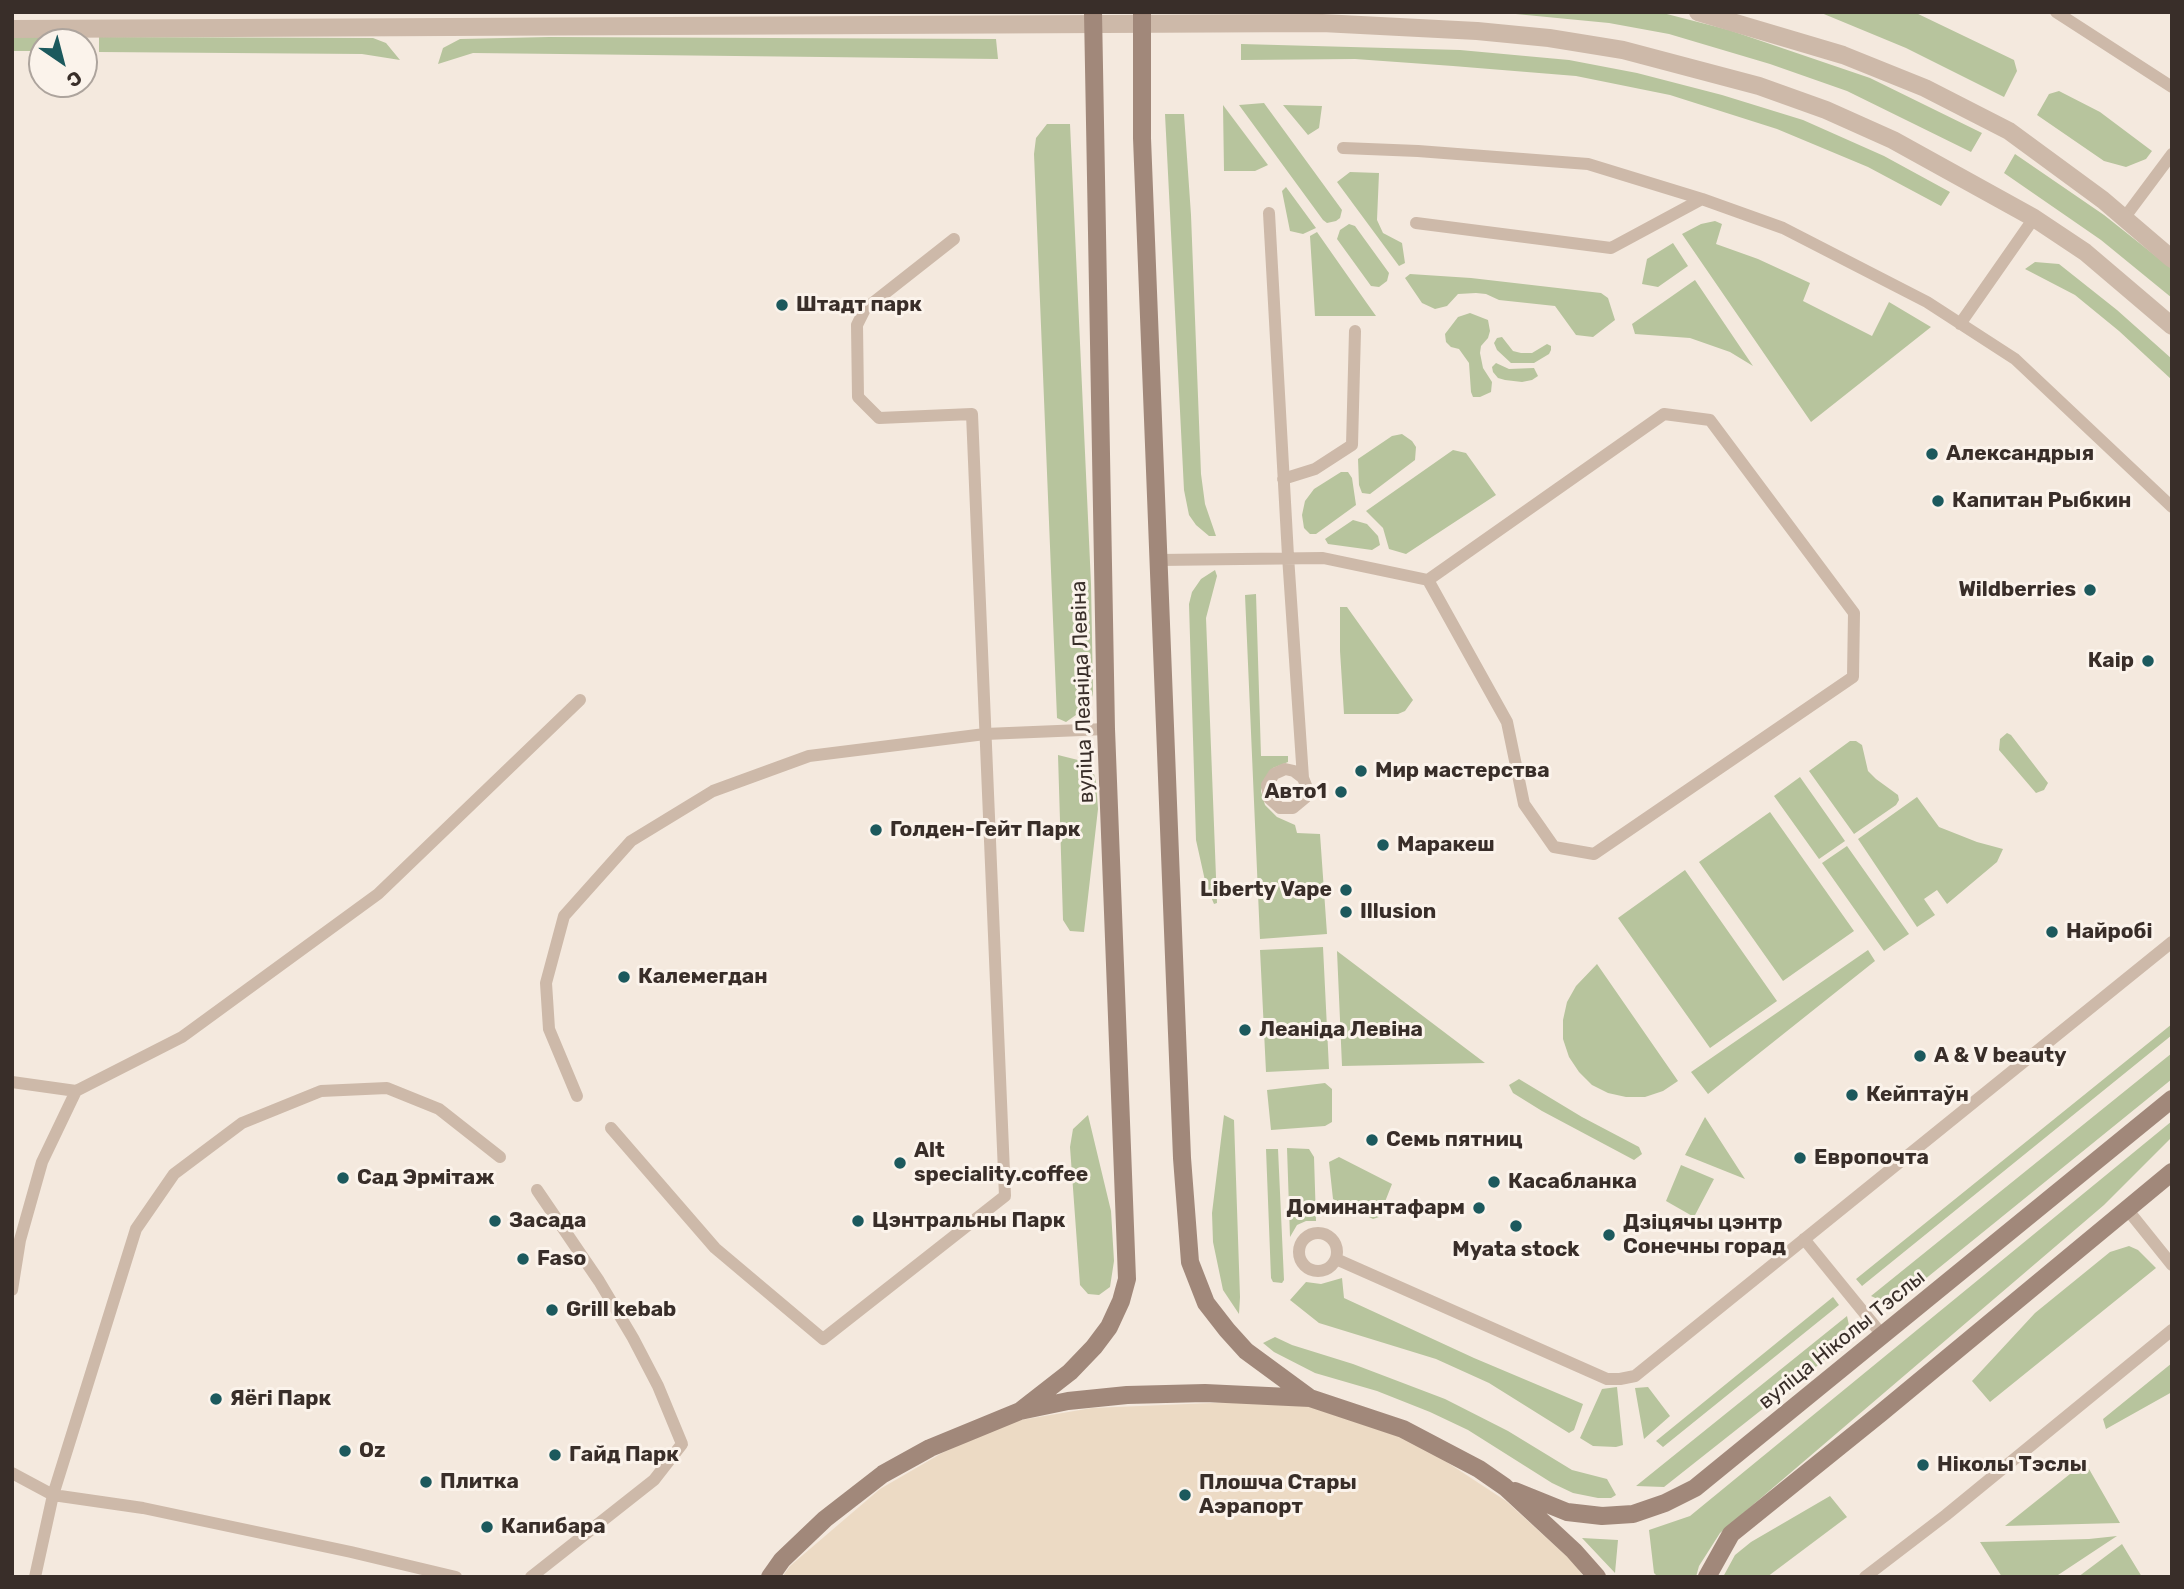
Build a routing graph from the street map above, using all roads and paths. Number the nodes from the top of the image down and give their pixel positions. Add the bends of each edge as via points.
1 (1698, 12) edge
2 (2056, 12) edge
3 (1093, 18) edge
4 (1142, 18) edge
5 (12, 29) edge
6 (2172, 87) edge
7 (1343, 148) dead end
8 (2172, 154) edge
9 (1702, 199) junction
10 (1269, 213) dead end
11 (2125, 217) junction
12 (2034, 218) junction
13 (1416, 223) dead end
14 (954, 239) dead end
15 (2172, 259) edge
16 (1960, 324) junction
17 (2172, 326) edge
18 (1355, 331) dead end
19 (1283, 480) junction
20 (2172, 508) edge
21 (1288, 556) junction
22 (1159, 560) junction
23 (1428, 580) junction
24 (580, 700) dead end
25 (1105, 729) junction
26 (985, 734) junction
27 (1303, 778) dead end
28 (2172, 942) edge
29 (12, 1082) edge
30 (76, 1091) junction
31 (577, 1096) dead end
32 (2172, 1099) edge
33 (611, 1128) dead end
34 (500, 1157) dead end
35 (2172, 1172) edge
36 (537, 1190) dead end
37 (2127, 1209) junction
38 (16, 1239) edge
39 (1804, 1239) junction
40 (1336, 1259) dead end
41 (2172, 1265) edge
42 (12, 1290) edge
43 (2172, 1329) edge
44 (1883, 1336) junction
45 (1310, 1398) junction
46 (1020, 1411) junction
47 (12, 1473) edge
48 (1505, 1487) junction
49 (53, 1495) junction
50 (36, 1577) edge
51 (456, 1577) edge
52 (531, 1577) edge
53 (770, 1577) edge
54 (1597, 1577) edge
55 (1707, 1577) edge
56 (1865, 1577) edge

1 - 11 street via 1843,55 1925,88 2009,131
2 - 6 lane
3 - 4 street
3 - 5 street
3 - 25 main road, вуліца Леаніда Левіна
4 - 12 street via 1382,26 1549,38 1623,51 1759,86 1826,110 1893,140
4 - 22 main road via 1142,138
7 - 9 lane via 1588,164
8 - 11 lane
9 - 13 lane via 1611,248
9 - 16 lane via 1783,228 1927,302
10 - 19 lane
11 - 15 street
12 - 16 lane
12 - 17 street via 2085,252
14 - 26 lane via 865,309 857,325 858,397 879,418 972,414
16 - 20 lane via 2015,359
18 - 19 lane via 1352,445 1315,469
19 - 21 lane
21 - 22 lane
21 - 23 lane via 1323,558
21 - 27 lane
22 - 45 main road via 1190,1262 1206,1303 1227,1330 1246,1351
23 - 23 lane via 1507,722 1524,804 1554,847 1594,854 1853,677 1854,613 1710,420 1664,414
24 - 30 lane via 378,894 182,1037
25 - 26 lane
25 - 46 main road, вуліца Леаніда Левіна via 1127,1279 1109,1328 1094,1347
26 - 31 lane via 809,756 713,791 631,841 564,916 546,983 549,1029
26 - 33 lane via 1005,1196 823,1339 715,1248
28 - 39 lane
29 - 30 lane
30 - 38 lane via 42,1162
32 - 44 main road, вуліца Ніколы Тэслы
34 - 49 lane via 439,1109 387,1088 321,1091 242,1123 174,1174 136,1230
35 - 37 main road
36 - 52 lane via 633,1338 682,1444 654,1480
37 - 41 lane
37 - 55 main road via 1731,1534
38 - 42 lane
39 - 40 lane via 1635,1376 1620,1379 1607,1379
39 - 44 lane
43 - 56 lane
44 - 48 main road, вуліца Ніколы Тэслы via 1695,1488 1665,1503 1633,1514 1602,1516 1567,1512
45 - 46 main road via 1127,1395
45 - 48 main road via 1403,1429
46 - 53 main road via 930,1448 883,1474 825,1519
47 - 49 lane
48 - 54 main road
49 - 50 lane
49 - 51 lane via 143,1508

